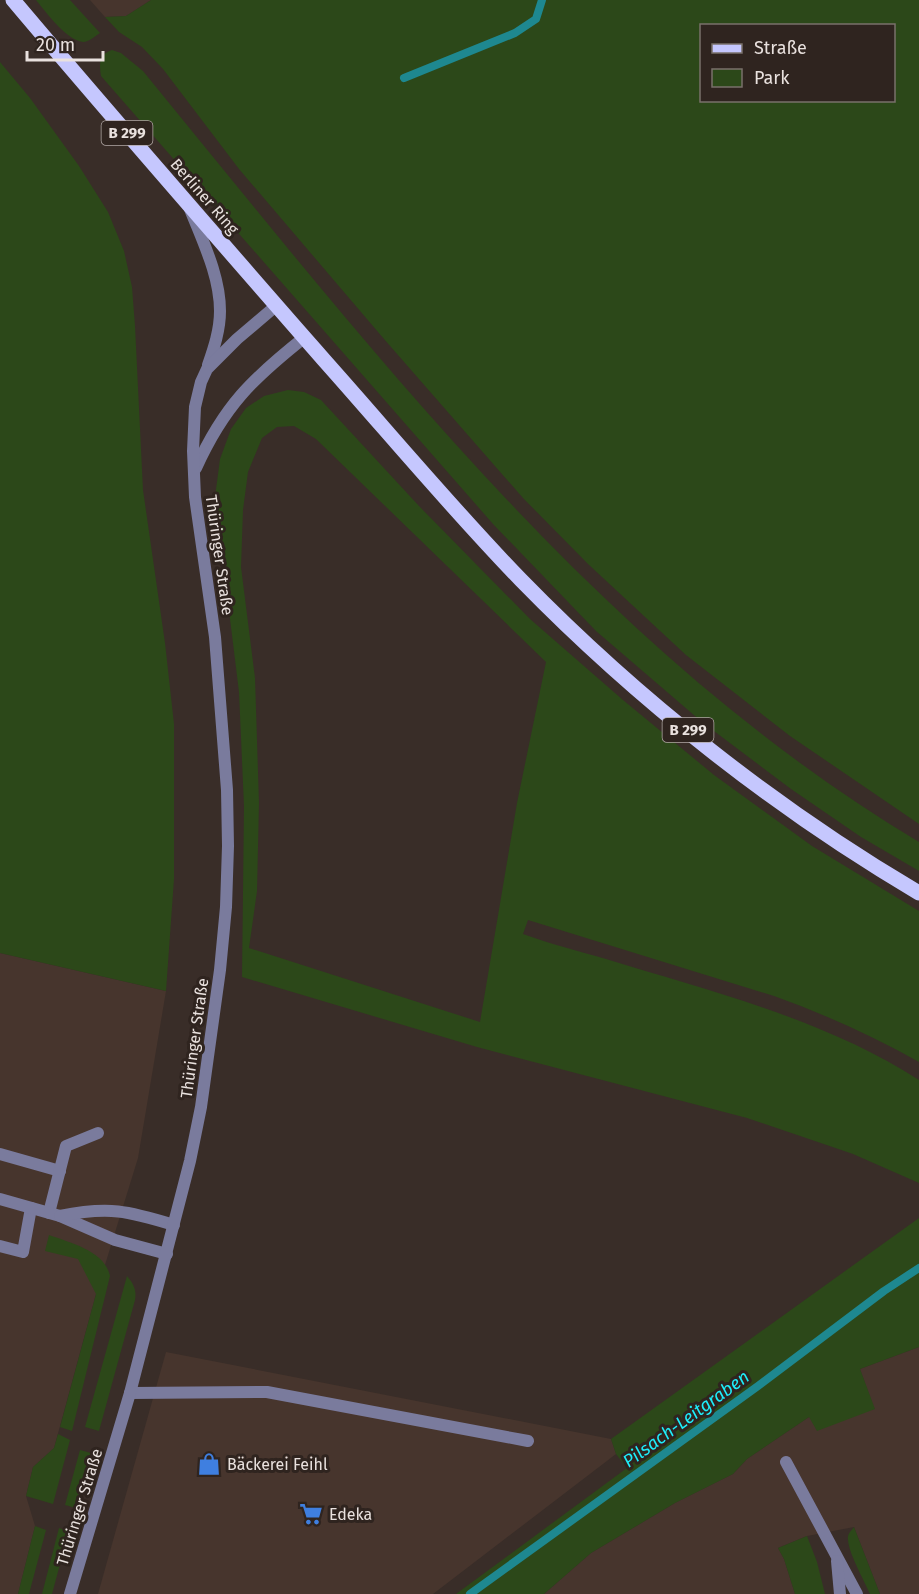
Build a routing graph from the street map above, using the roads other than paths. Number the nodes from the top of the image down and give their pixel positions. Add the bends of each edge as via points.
1 (13, 0) edge
2 (187, 203) junction
3 (277, 305) junction
4 (305, 337) junction
5 (207, 369) junction
6 (194, 472) junction
7 (919, 893) edge
8 (98, 1132) dead end
9 (0, 1154) edge
10 (60, 1171) junction
11 (0, 1199) edge
12 (31, 1208) junction
13 (55, 1214) junction
14 (174, 1225) junction
15 (0, 1246) edge
16 (167, 1254) junction
17 (130, 1393) junction
18 (528, 1441) dead end
19 (786, 1462) dead end
20 (837, 1557) junction
21 (70, 1594) edge
22 (840, 1594) edge
23 (857, 1594) edge

1 - 2 main road, Berliner Ring / B 299
2 - 3 main road, Berliner Ring / B 299
2 - 5 street via 209,258 219,298 218,329
3 - 4 main road, B 299
3 - 5 street, Thüringer Straße
4 - 6 street, Thüringer Straße via 258,375 232,405
4 - 7 main road, B 299 via 521,580 631,683 788,808
5 - 6 street, Thüringer Straße via 195,407
6 - 14 street, Thüringer Straße via 215,637 228,846 220,970 201,1107
8 - 10 street via 66,1146
9 - 10 street
10 - 13 street
11 - 12 street
12 - 13 street
12 - 15 street via 23,1252
13 - 14 street via 111,1210
13 - 16 street via 105,1236
14 - 16 street, Thüringer Straße
16 - 17 street, Thüringer Straße
17 - 18 street via 267,1392
17 - 21 street, Thüringer Straße
19 - 20 street
20 - 22 street
20 - 23 street

